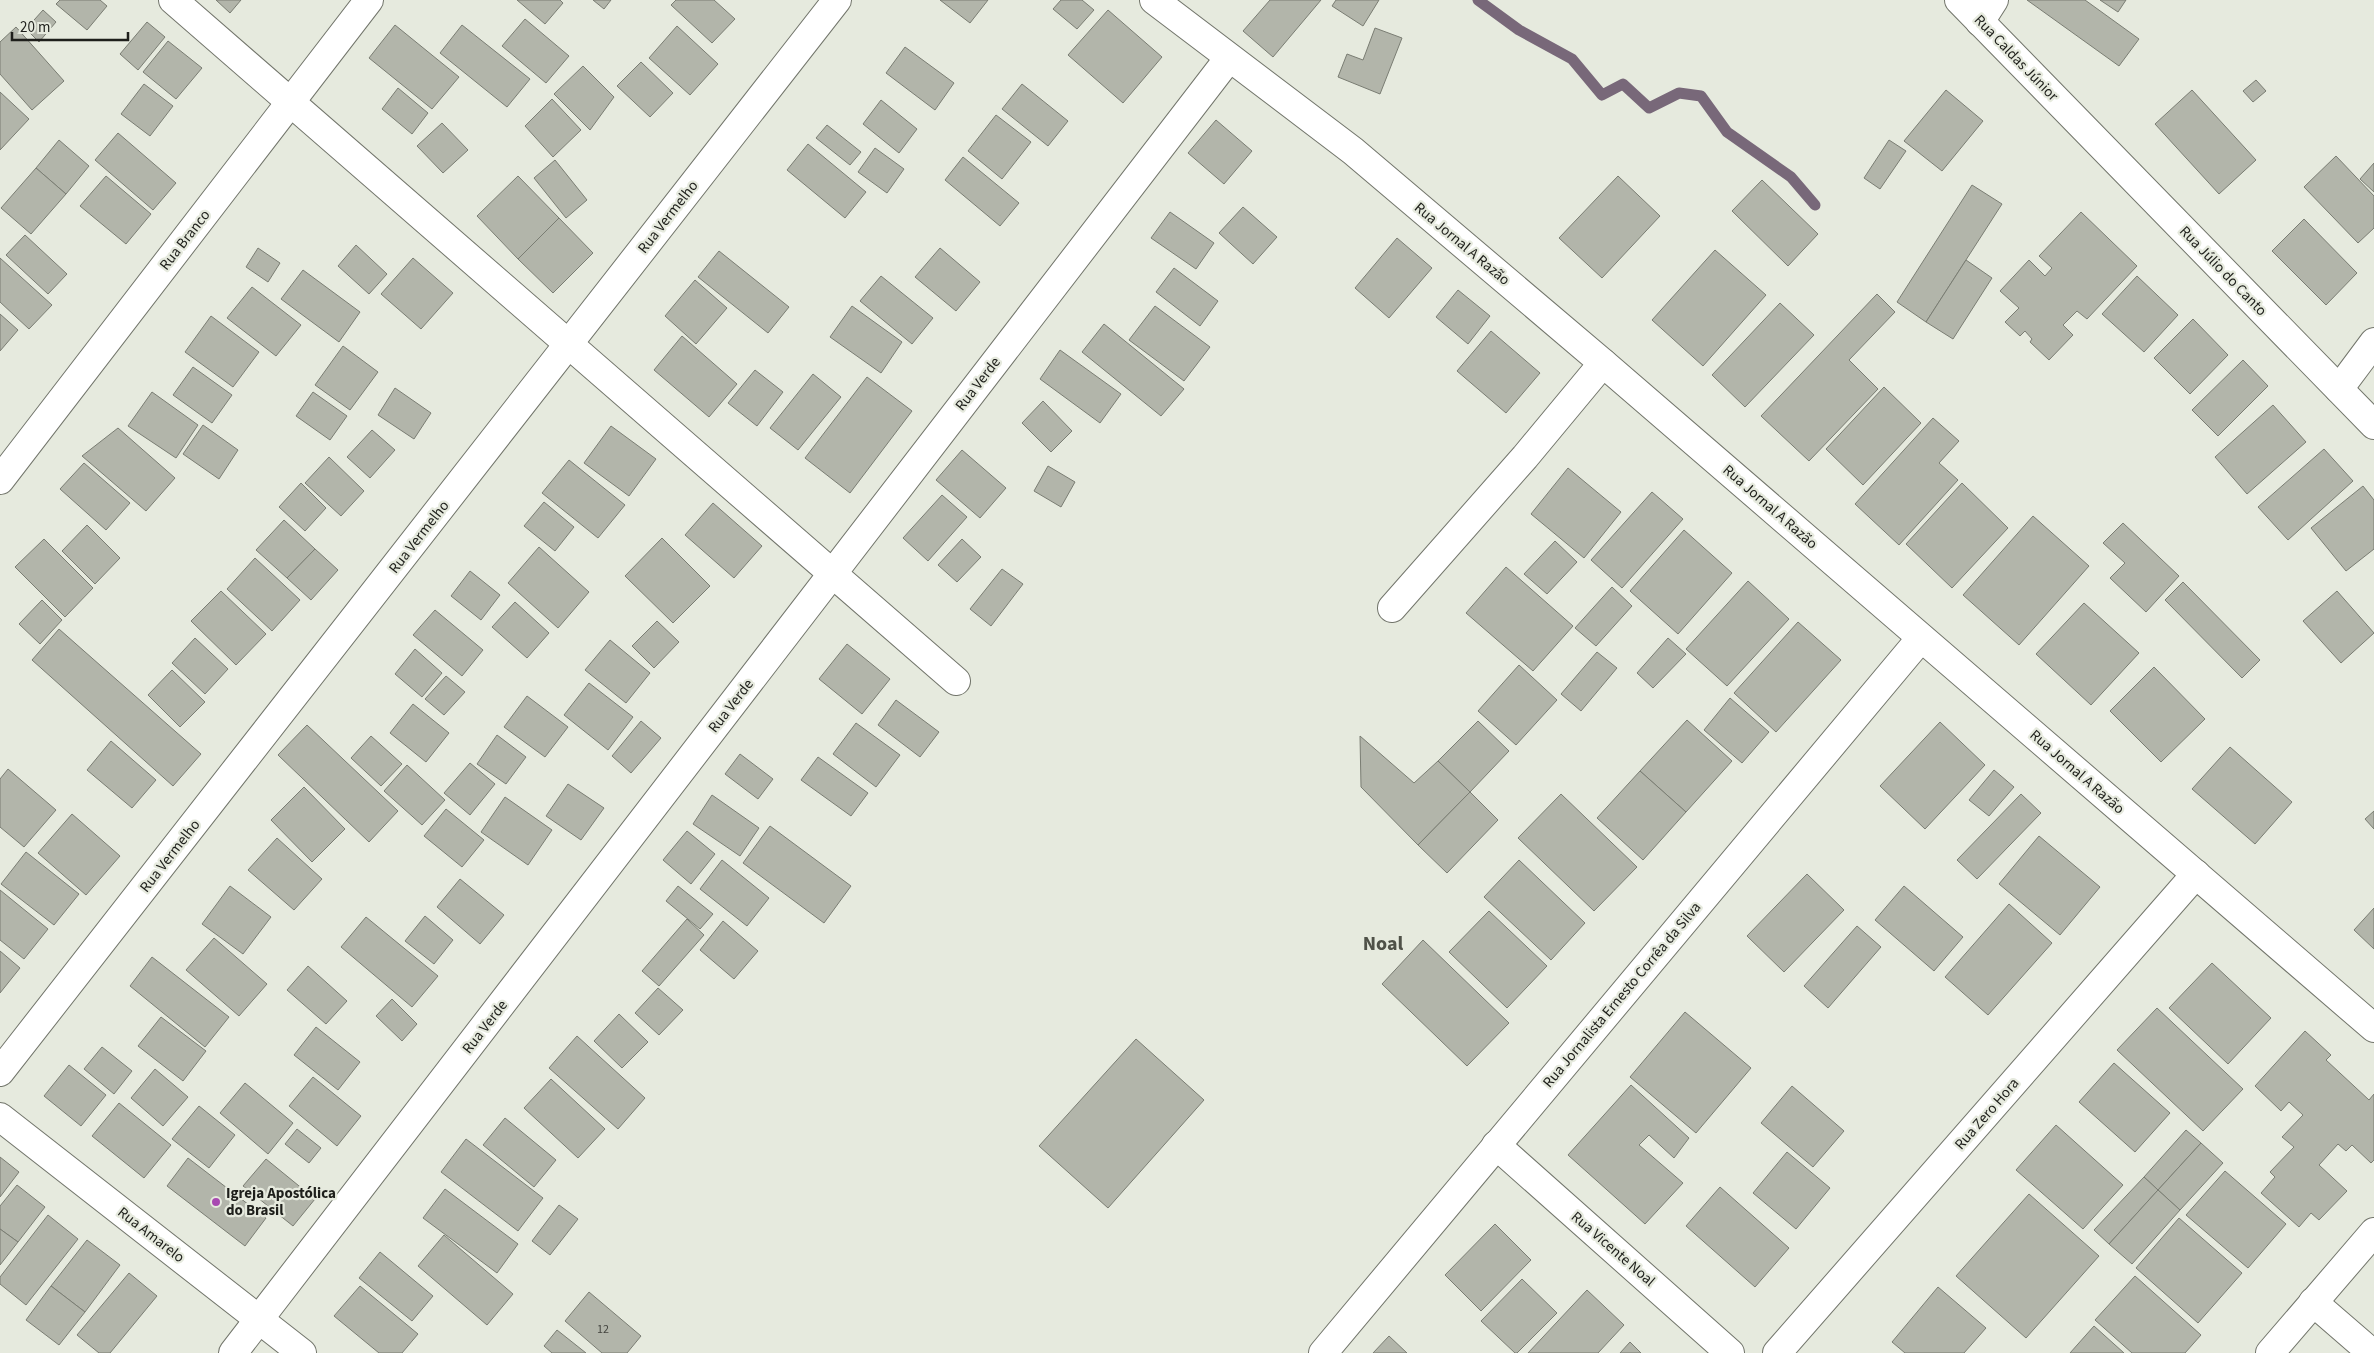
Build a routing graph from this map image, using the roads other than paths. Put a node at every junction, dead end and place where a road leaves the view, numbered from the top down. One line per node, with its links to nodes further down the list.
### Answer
1 (173, 0): 8 (street)
2 (369, 0): 8 (street, Rua Branco)
3 (837, 0): 11 (street, Rua Vermelho)
4 (1154, 0): 7 (street, Rua Jornal A Razão)
5 (1959, 0): 6 (street, Rua Caldas Júnior)
6 (1987, 11): 9 (street, Rua Caldas Júnior)
7 (1229, 58): 12 (street, Rua Jornal A Razão); 16 (street, Rua Verde)
8 (292, 101): 11 (street); 15 (street, Rua Branco)
9 (2073, 116): 13 (street, Rua Júlio do Canto)
10 (2374, 342): 13 (street)
11 (570, 344): 16 (street); 22 (street, Rua Vermelho)
12 (1603, 363): 17 (street); 18 (street, Rua Jornal A Razão)
13 (2339, 389): 14 (street, Rua Júlio do Canto)
14 (2374, 425)
15 (0, 480)
16 (833, 573): 19 (street); 27 (street, Rua Verde)
17 (1392, 608)
18 (1921, 638): 20 (street, Rua Jornal A Razão); 24 (street, Rua Jornalista Ernesto Corrêa da Silva)
19 (956, 681)
20 (2196, 874): 21 (street, Rua Jornal A Razão); 32 (street, Rua Zero Hora)
21 (2374, 1028)
22 (0, 1072)
23 (0, 1117): 27 (street, Rua Amarelo)
24 (1496, 1145): 30 (street, Rua Jornalista Ernesto Corrêa da Silva); 31 (street, Rua Vicente Noal)
25 (2374, 1232): 26 (street)
26 (2313, 1302): 33 (street); 34 (street)
27 (259, 1320): 28 (street, Rua Verde); 29 (street, Rua Amarelo)
28 (233, 1353)
29 (302, 1353)
30 (1323, 1353)
31 (1730, 1353)
32 (1777, 1353)
33 (2270, 1353)
34 (2372, 1353)

